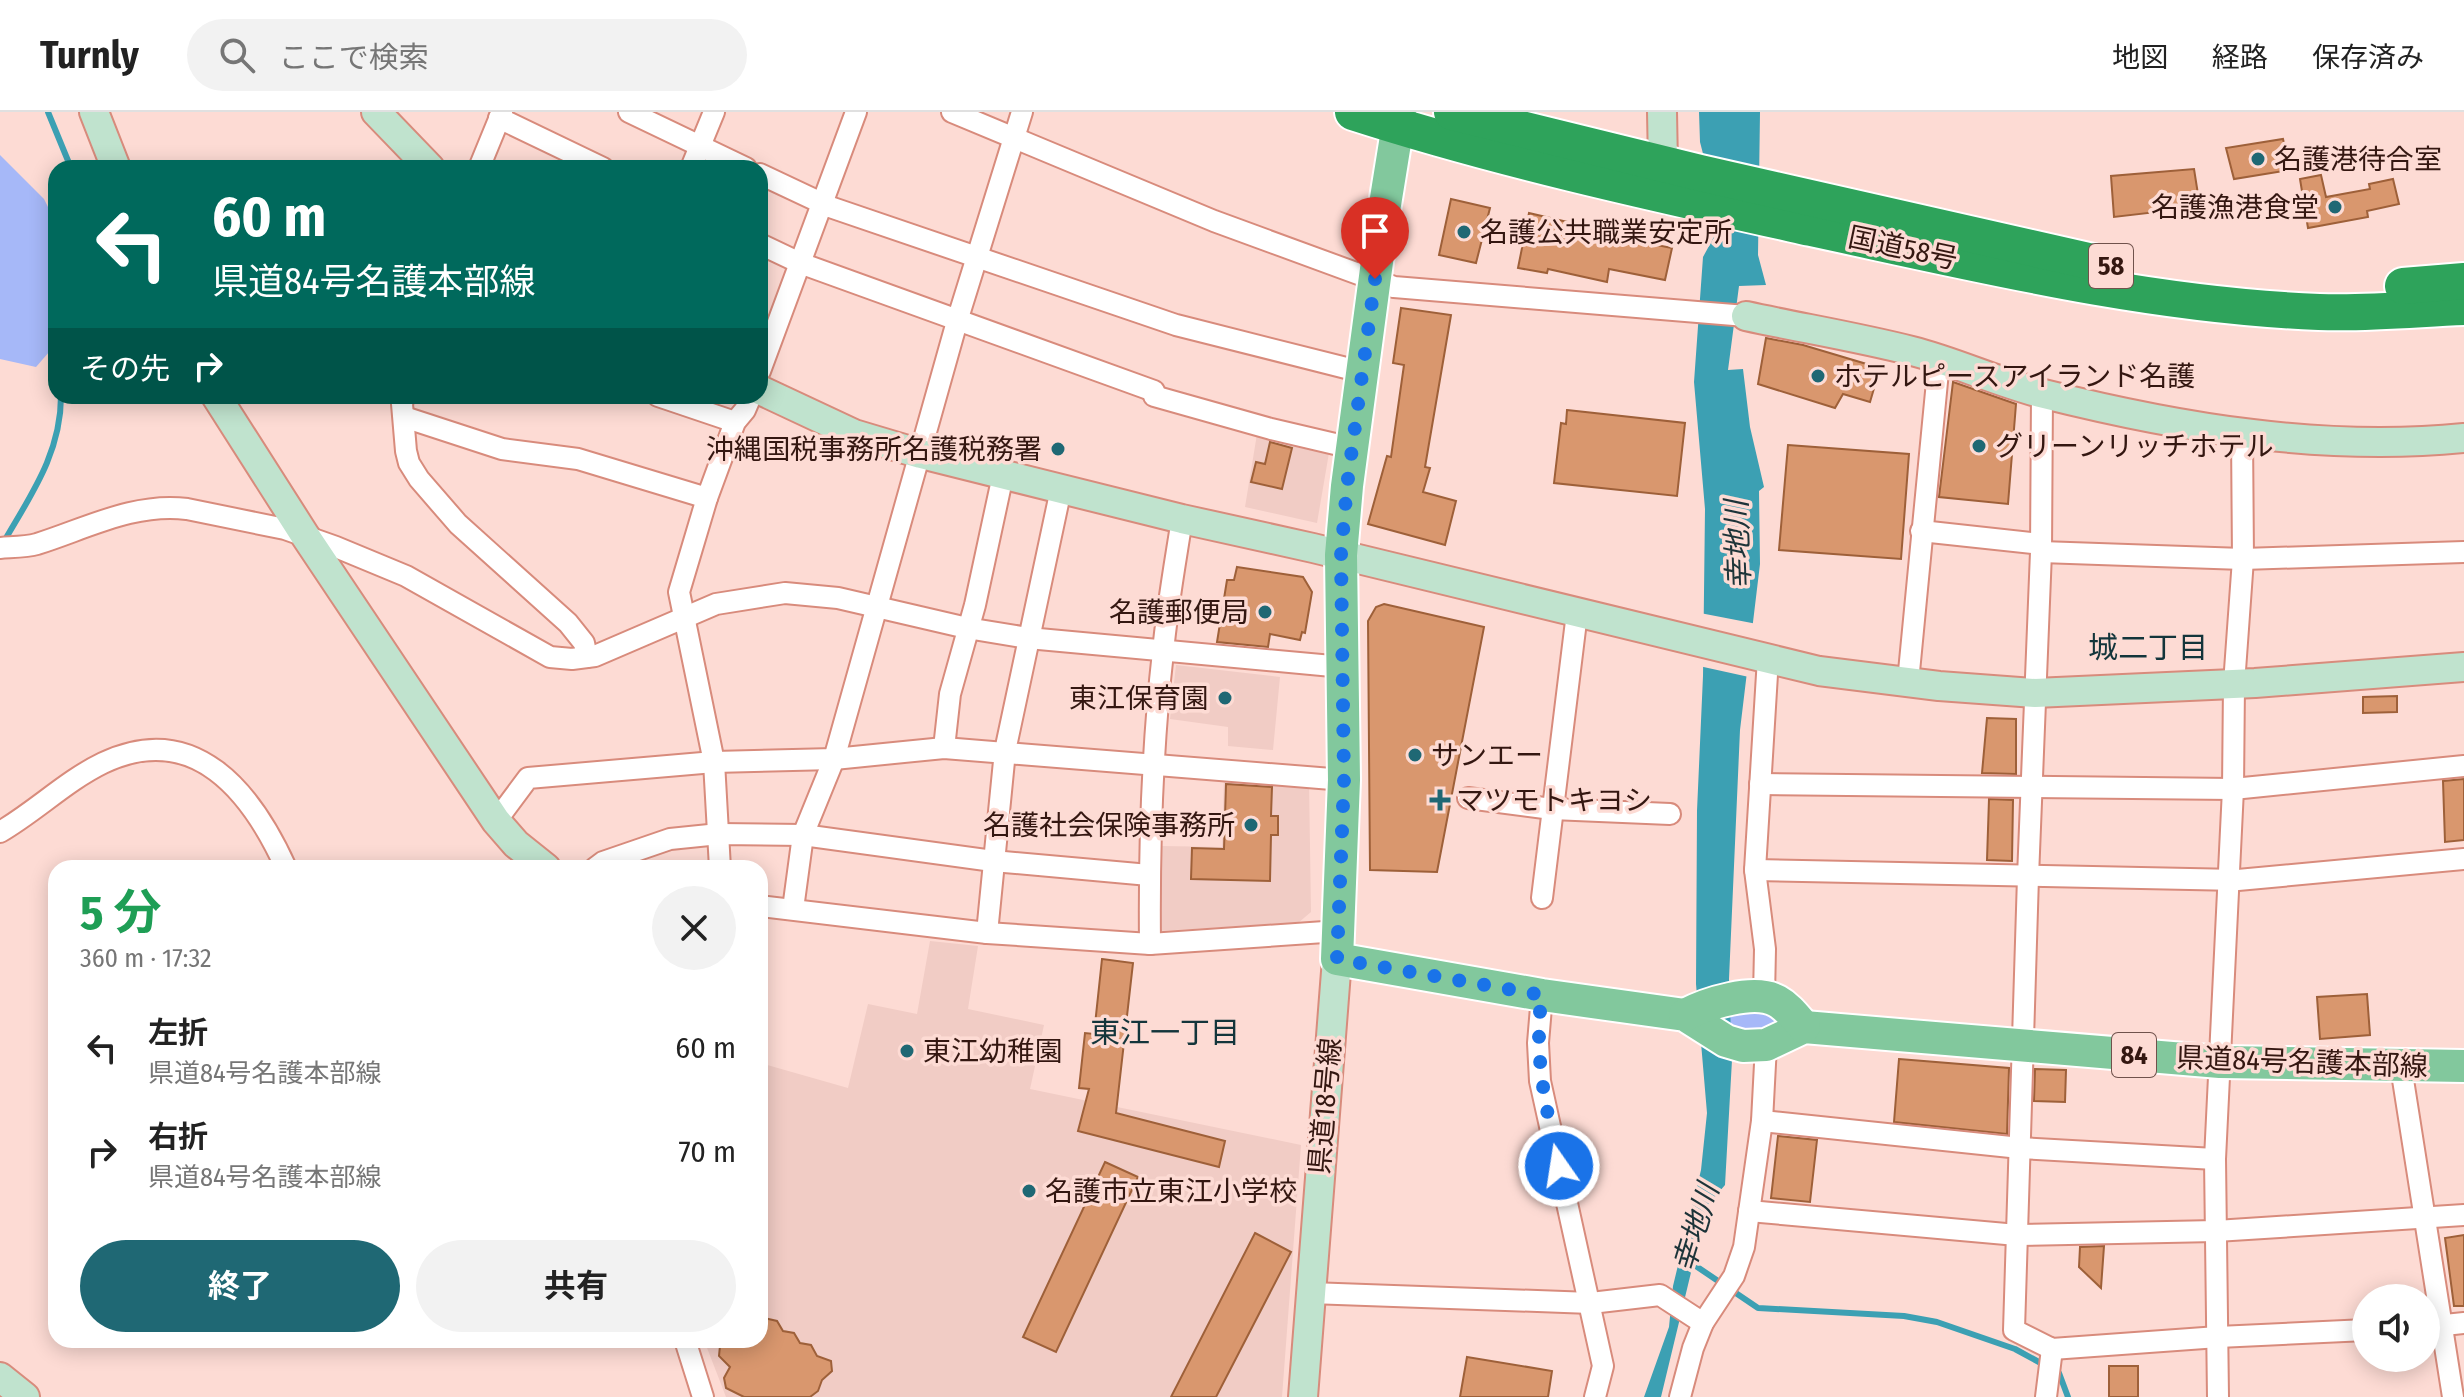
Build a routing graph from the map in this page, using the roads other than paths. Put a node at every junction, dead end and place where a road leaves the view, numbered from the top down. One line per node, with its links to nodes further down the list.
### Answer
1 (94, 112): 15 (street)
2 (376, 112): 16 (street)
3 (629, 112): 14 (street)
4 (714, 112): 14 (street)
5 (856, 112): 24 (street)
6 (952, 112): 13 (street)
7 (1022, 112): 13 (street)
8 (1353, 112): 12 (highway, 国道58号 / 58)
9 (1452, 112): 21 (highway, 国道58号 / 58)
10 (1662, 112): 21 (street)
11 (500, 115): 17 (street); 18 (street)
12 (1398, 119): 23 (highway, 国道58号 / 58); 29 (main road)
13 (1014, 137): 27 (street); 29 (street)
14 (700, 147): 19 (street); 20 (street)
15 (113, 160)
16 (422, 160)
17 (482, 160)
18 (587, 160)
19 (694, 160)
20 (728, 160)
21 (1663, 164): 23 (highway, 国道58号 / 58)
22 (768, 178): 24 (street)
23 (1699, 188): 25 (highway, 国道58号 / 58)
24 (823, 203): 27 (street); 28 (street)
25 (1767, 203): 30 (highway, 国道58号 / 58); 31 (highway, 国道58号 / 58)
26 (768, 248): 28 (street)
27 (977, 256): 33 (street); 36 (street)
28 (800, 263): 33 (street); 34 (street)
29 (1375, 279): 32 (street); 36 (main road)
30 (2464, 281)
31 (2464, 307)
32 (1746, 316): 35 (street)
33 (958, 318): 46 (street); 47 (street)
34 (768, 349)
35 (1939, 361): 38 (street); 52 (street)
36 (1362, 372): 46 (main road)
37 (768, 394): 47 (street)
38 (2042, 394): 44 (street); 55 (street)
39 (221, 404): 53 (street)
40 (682, 404): 43 (street)
41 (748, 404): 43 (street)
42 (404, 406): 50 (street); 66 (street)
43 (735, 422): 50 (street)
44 (2242, 434): 45 (street); 58 (street)
45 (2464, 438)
46 (1352, 448): 57 (main road)
47 (921, 454): 48 (street); 59 (street)
48 (1003, 475): 49 (street); 62 (street)
49 (1061, 489): 51 (street); 63 (street)
50 (707, 498): 61 (street)
51 (1182, 519): 57 (street); 64 (street)
52 (1921, 531): 55 (street); 69 (street)
53 (304, 534): 54 (street); 66 (street); 85 (street)
54 (0, 548)
55 (2041, 548): 58 (street); 71 (street)
56 (2464, 552): 58 (street)
57 (1341, 555): 60 (street); 67 (main road)
58 (2243, 559): 70 (street)
59 (877, 608): 61 (street); 62 (street); 74 (street)
60 (1577, 613): 65 (street); 83 (street)
61 (683, 619): 66 (street); 75 (street)
62 (967, 628): 63 (street); 72 (street)
63 (1028, 638): 64 (street); 73 (street)
64 (1163, 651): 67 (street); 76 (street)
65 (1763, 656): 69 (street); 79 (street)
66 (587, 657)
67 (1343, 667): 78 (main road)
68 (2464, 667): 70 (street)
69 (1908, 682): 71 (street)
70 (2234, 684): 71 (street); 81 (street)
71 (2035, 693): 80 (street)
72 (944, 748): 73 (street); 74 (street)
73 (1005, 751): 76 (street); 94 (street)
74 (834, 759): 75 (street); 88 (street)
75 (714, 762): 85 (street); 87 (street)
76 (1154, 764): 78 (street); 96 (street)
77 (2464, 766): 81 (street)
78 (1344, 780): 104 (main road)
79 (1760, 784): 80 (street); 95 (street)
80 (2032, 789): 81 (street); 97 (street)
81 (2233, 789): 98 (street)
82 (1468, 798): 83 (street)
83 (1552, 809): 84 (street); 99 (street)
84 (1670, 814)
85 (496, 821): 91 (street)
86 (0, 832): 90 (street)
87 (719, 834): 88 (street); 92 (street); 93 (street)
88 (803, 835): 94 (street); 101 (street)
89 (2464, 859): 98 (street)
90 (282, 860)
91 (536, 860)
92 (609, 860)
93 (720, 860)
94 (993, 861): 96 (street); 102 (street)
95 (1755, 870): 97 (street); 106 (street)
96 (1149, 875): 103 (street)
97 (2028, 877): 98 (street); 110 (street)
98 (2228, 880): 111 (street)
99 (1542, 898)
100 (768, 907): 101 (street)
101 (793, 909): 102 (street)
102 (987, 933): 103 (street)
103 (1150, 944): 104 (street)
104 (1338, 945): 105 (main road); 123 (street, 県道18号線)
105 (1542, 995): 107 (main road); 124 (street)
106 (1764, 996): 107 (main road); 108 (main road)
107 (1685, 1015): 109 (main road)
108 (1804, 1027): 109 (main road); 110 (main road, 県道84号名護本部線 / 84)
109 (1766, 1045): 114 (street)
110 (2023, 1046): 111 (main road, 県道84号名護本部線 / 84); 115 (street)
111 (2220, 1062): 113 (main road, 県道84号名護本部線 / 84); 116 (street)
112 (2464, 1066): 113 (main road, 県道84号名護本部線 / 84)
113 (2401, 1067): 119 (street)
114 (1762, 1121): 115 (street); 117 (street)
115 (2020, 1148): 116 (street); 121 (street)
116 (2215, 1159): 120 (street)
117 (1749, 1211): 121 (street); 125 (street)
118 (2464, 1215): 119 (street)
119 (2426, 1217): 120 (street); 122 (street)
120 (2216, 1231): 121 (street); 129 (street)
121 (2017, 1235): 132 (street)
122 (2431, 1284)
123 (1310, 1293): 124 (street); 136 (street, 県道18号線)
124 (1591, 1303): 125 (street); 137 (street)
125 (1698, 1319): 138 (street)
126 (2464, 1323): 127 (street)
127 (2440, 1325)
128 (2352, 1331): 129 (street)
129 (2218, 1337): 132 (street); 140 (street)
130 (688, 1348): 135 (street)
131 (2440, 1348): 141 (street)
132 (2052, 1349): 139 (street)
133 (0, 1377): 134 (street)
134 (25, 1397)
135 (703, 1397)
136 (1303, 1397)
137 (1595, 1397)
138 (1680, 1397)
139 (2046, 1397)
140 (2218, 1397)
141 (2453, 1397)

